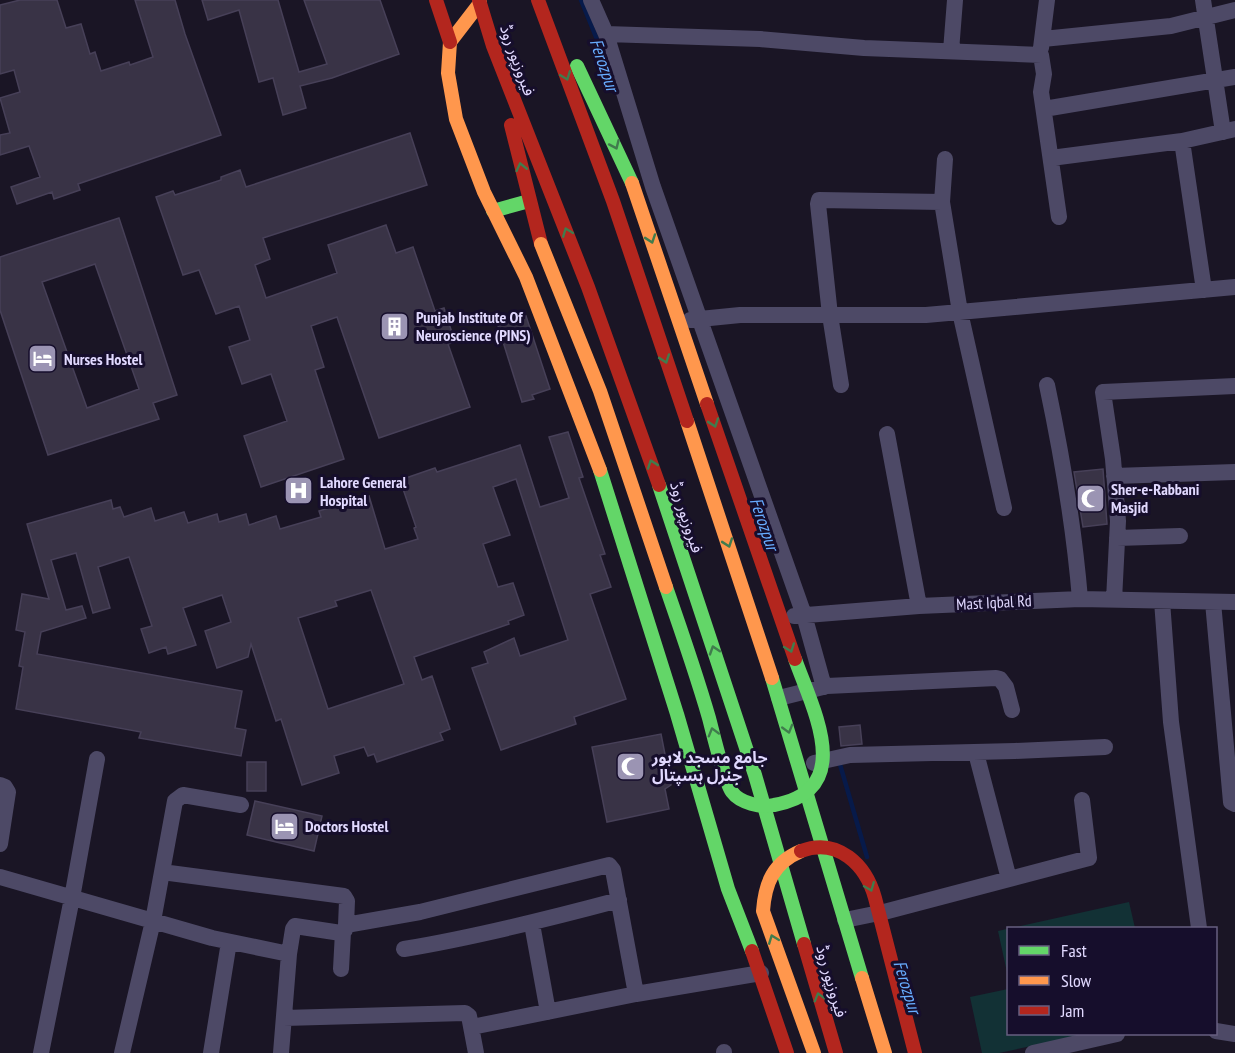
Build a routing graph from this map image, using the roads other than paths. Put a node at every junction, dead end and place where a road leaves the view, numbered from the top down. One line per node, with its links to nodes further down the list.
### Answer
1 (436, 0): 11 (main road)
2 (591, 0): 10 (street)
3 (955, 0): 14 (street)
4 (1047, 0): 13 (street)
5 (1203, 0): 9 (street)
6 (538, 1): 22 (main road, one-way to 22, bridge); 31 (main road, فیروزپور روڈ, one-way to 31)
7 (480, 2): 11 (main road); 12 (main road, فیروزپور روڈ)
8 (1235, 10): 9 (street)
9 (1206, 17): 13 (street); 16 (street)
10 (606, 34): 14 (street); 30 (street)
11 (450, 42): 24 (main road)
12 (493, 46): 22 (main road, one-way to 12); 90 (main road, فیروزپور روڈ, one-way to 12)
13 (1042, 47): 14 (street); 17 (street)
14 (951, 51)
15 (1235, 77): 16 (street)
16 (1214, 80): 17 (street); 18 (street)
17 (1044, 109): 20 (street)
18 (1229, 130): 19 (street)
19 (1182, 141): 20 (street); 27 (street)
20 (1051, 158): 25 (street)
21 (945, 159): 23 (street)
22 (529, 201): 24 (main road)
23 (942, 202): 28 (street); 29 (street)
24 (493, 211): 75 (main road)
25 (1059, 217)
26 (1235, 286): 27 (street)
27 (1204, 290): 28 (street)
28 (960, 312): 29 (street); 38 (street)
29 (830, 315): 30 (street); 32 (street)
30 (699, 318): 31 (street); 47 (street)
31 (655, 329): 48 (main road, فیروزپور روڈ, one-way to 48)
32 (841, 385)
33 (1047, 385): 41 (street)
34 (1235, 386): 37 (street)
35 (887, 434): 46 (street)
36 (1235, 472): 37 (street)
37 (1114, 476): 40 (street)
38 (1004, 508)
39 (1180, 536): 40 (street)
40 (1117, 538): 42 (street)
41 (1080, 599): 42 (street, Mast Iqbal Rd); 46 (street, Mast Iqbal Rd)
42 (1114, 600): 43 (street, Mast Iqbal Rd)
43 (1162, 601): 44 (street, Mast Iqbal Rd); 69 (street)
44 (1213, 602): 45 (street, Mast Iqbal Rd); 58 (street)
45 (1235, 602)
46 (919, 606): 47 (street, Mast Iqbal Rd)
47 (804, 615): 48 (street, Mast Iqbal Rd); 49 (street)
48 (754, 620): 50 (main road, فیروزپور روڈ)
49 (824, 687): 50 (street); 51 (street)
50 (779, 698): 55 (main road, فیروزپور روڈ, one-way to 55)
51 (1012, 710)
52 (1105, 747): 53 (street)
53 (976, 753): 55 (street); 63 (street)
54 (97, 759): 64 (street)
55 (799, 766): 66 (main road, فیروزپور روڈ)
56 (0, 785): 60 (street)
57 (1082, 800): 63 (street)
58 (1235, 804)
59 (241, 805): 61 (street)
60 (0, 844)
61 (162, 872): 67 (street); 70 (street)
62 (0, 877): 64 (street)
63 (1009, 879): 66 (street)
64 (72, 898): 67 (street); 83 (street)
65 (619, 900): 68 (street); 70 (street); 76 (street)
66 (845, 920): 91 (main road, فیروزپور روڈ)
67 (153, 921): 71 (street); 84 (street)
68 (531, 924): 72 (street); 77 (street)
69 (1199, 927)
70 (345, 929): 73 (street); 74 (street)
71 (229, 942): 73 (street); 85 (street)
72 (404, 949)
73 (289, 954): 78 (street)
74 (341, 969)
75 (761, 973): 76 (street); 88 (main road)
76 (636, 994): 77 (street)
77 (548, 1012): 79 (street)
78 (284, 1018): 79 (street); 86 (street)
79 (472, 1027): 87 (street)
80 (1217, 1031): 81 (street)
81 (1235, 1034)
82 (1113, 1035): 93 (street)
83 (40, 1053)
84 (122, 1053)
85 (212, 1053)
86 (281, 1053)
87 (476, 1053)
88 (788, 1053)
89 (814, 1053): 92 (main road, one-way to 92, bridge)
90 (836, 1053)
91 (885, 1053)
92 (915, 1053)
93 (1033, 1053)

